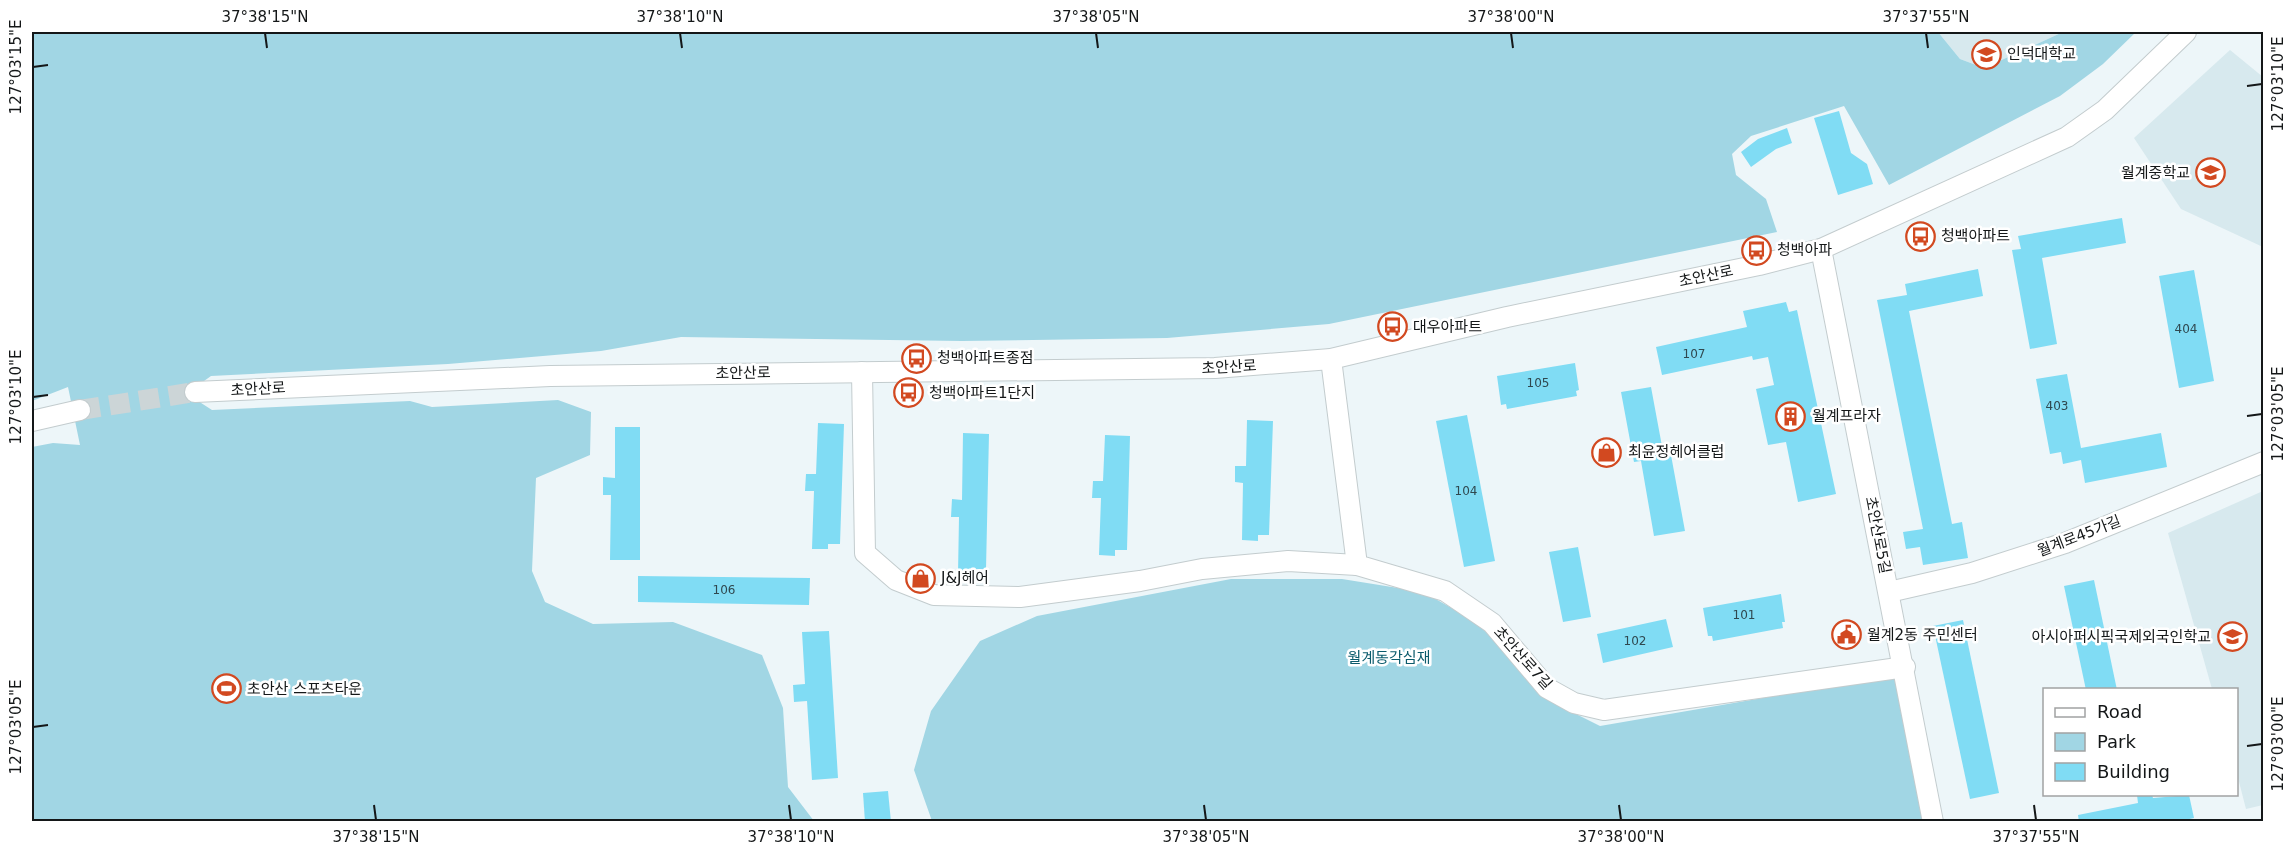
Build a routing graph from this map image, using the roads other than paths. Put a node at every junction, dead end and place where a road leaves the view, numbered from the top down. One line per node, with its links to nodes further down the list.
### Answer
1 (2186, 32): 2 (street, 초안산로)
2 (1821, 249): 3 (street, 초안산로); 10 (street, 초안산로5길)
3 (1331, 359): 4 (street, 초안산로); 9 (street)
4 (862, 372): 5 (street, 초안산로); 9 (street, 초안산로7길)
5 (195, 392)
6 (80, 410): 7 (street)
7 (32, 421)
8 (2264, 462): 10 (street, 월계로45가길)
9 (1357, 565): 11 (street, 초안산로7길)
10 (1889, 592): 11 (street, 초안산로5길)
11 (1905, 667): 12 (street, 초안산로5길)
12 (1933, 822)

